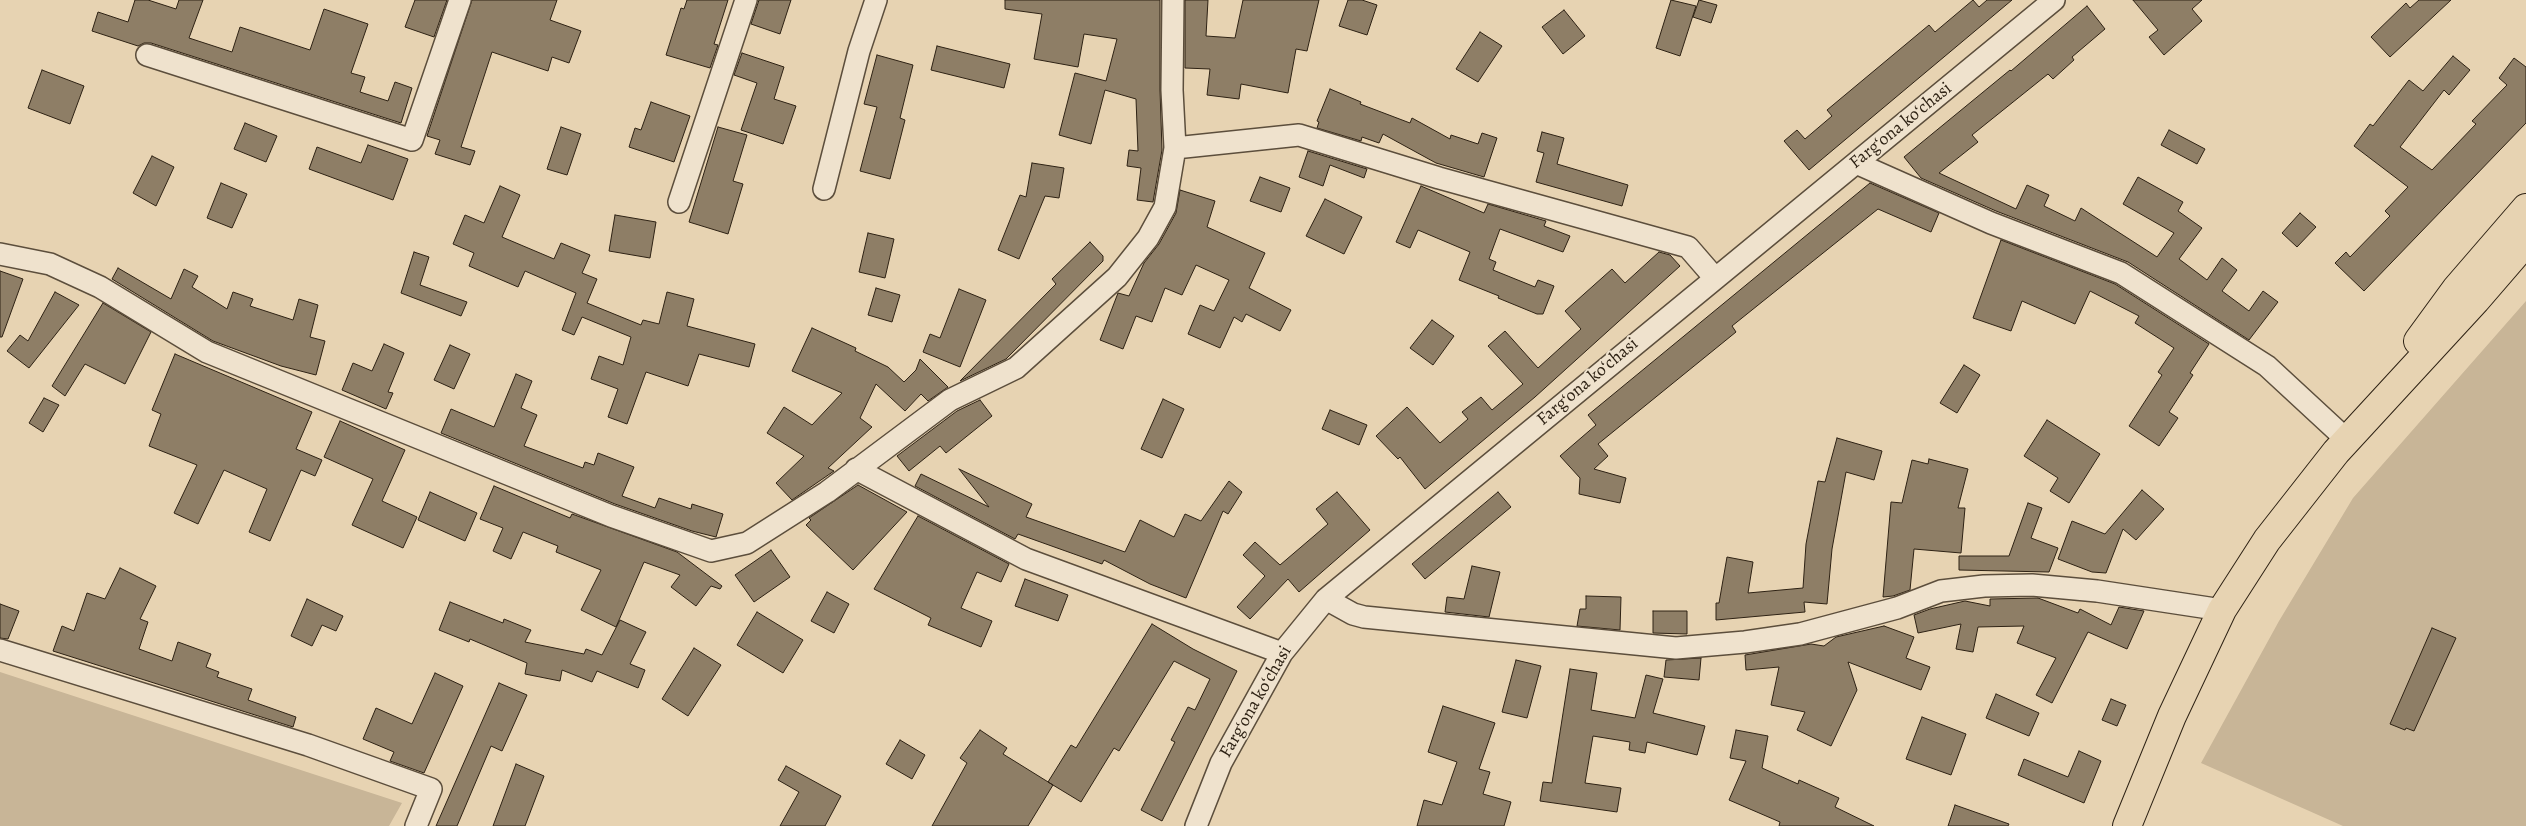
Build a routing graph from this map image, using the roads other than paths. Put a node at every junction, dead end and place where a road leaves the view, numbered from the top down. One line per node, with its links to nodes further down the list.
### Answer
1 (460, 0): 6 (street)
2 (746, 0): 10 (street)
3 (876, 0): 9 (street)
4 (1173, 0): 7 (street)
5 (2054, 0): 8 (street, Fargʻona koʻchasi)
6 (147, 56)
7 (1175, 148): 14 (street); 16 (street)
8 (1856, 163): 14 (street, Fargʻona koʻchasi); 15 (street)
9 (824, 189)
10 (679, 202)
11 (2526, 208): 15 (main road)
12 (2526, 242): 15 (main road)
13 (0, 254): 16 (street)
14 (1714, 277): 17 (street, Fargʻona koʻchasi)
15 (2348, 440): 18 (main road)
16 (856, 469): 20 (street)
17 (1326, 599): 18 (street); 20 (street, Fargʻona koʻchasi)
18 (2222, 610): 23 (main road)
19 (0, 650): 22 (street)
20 (1282, 653): 21 (street, Fargʻona koʻchasi)
21 (1202, 825)
22 (416, 826)
23 (2128, 826)

